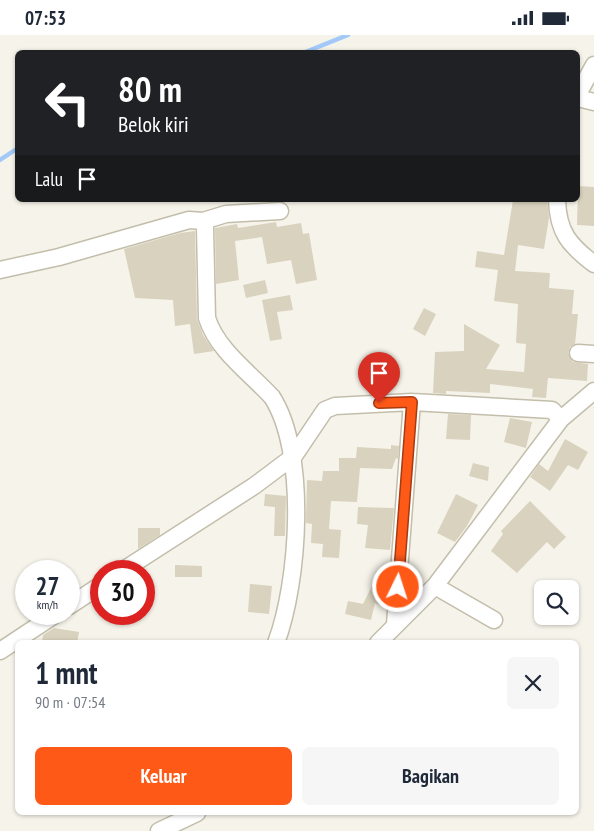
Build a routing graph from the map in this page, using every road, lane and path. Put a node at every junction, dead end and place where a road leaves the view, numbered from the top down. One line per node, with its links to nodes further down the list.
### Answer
1 (594, 65): 2 (street)
2 (580, 90)
3 (580, 98): 4 (street)
4 (594, 102)
5 (557, 202): 8 (street)
6 (280, 211): 7 (street)
7 (203, 221): 9 (street); 13 (street)
8 (594, 264)
9 (0, 270)
10 (594, 391): 12 (street)
11 (412, 402): 12 (street); 13 (street); 17 (street)
12 (561, 419): 15 (street)
13 (294, 456): 14 (street); 20 (street)
14 (139, 560)
15 (435, 585): 16 (street); 17 (street)
16 (494, 620)
17 (396, 624): 21 (street)
18 (39, 625): 19 (street)
19 (17, 640)
20 (277, 640)
21 (381, 640)
22 (15, 641): 23 (street)
23 (0, 651)
24 (193, 815): 25 (street)
25 (158, 831)

